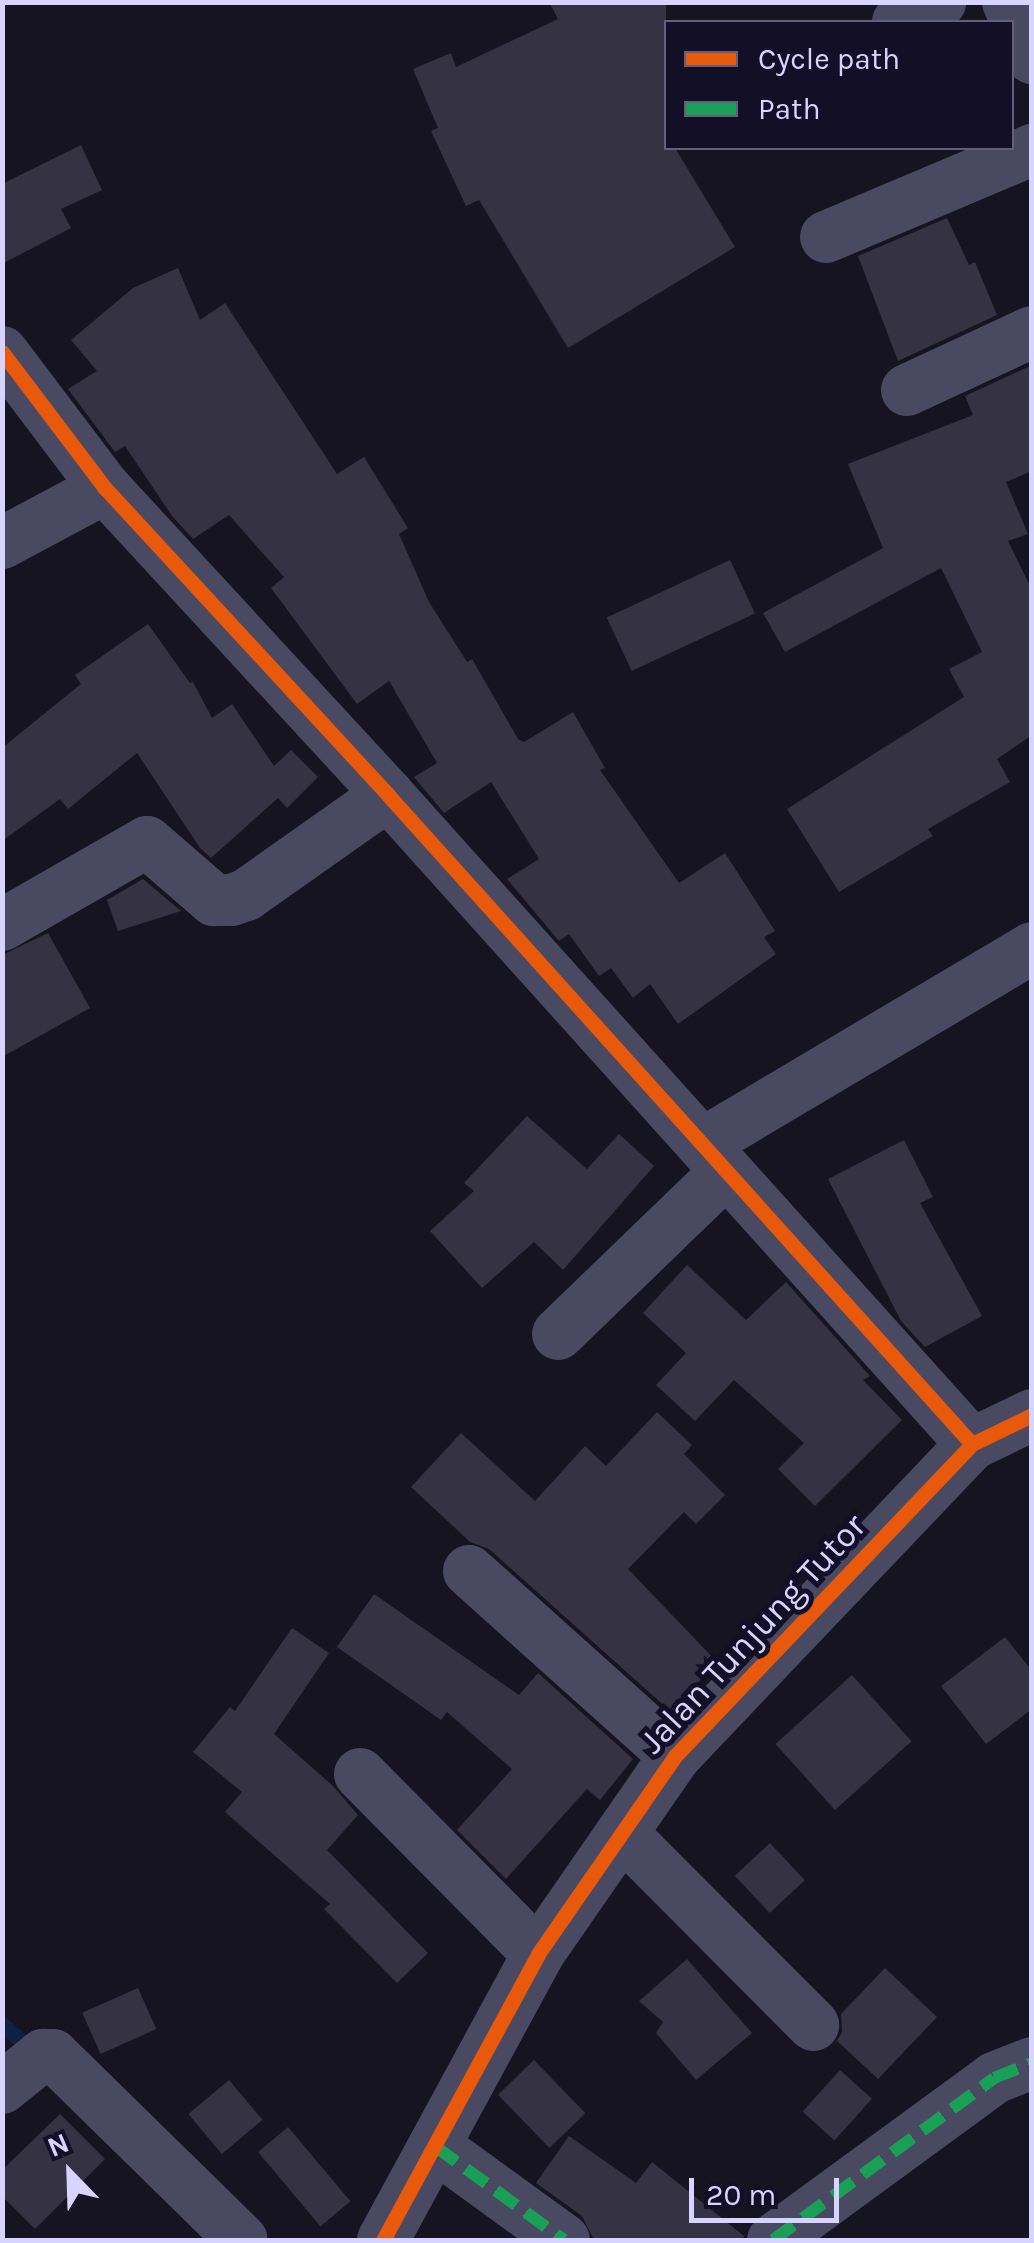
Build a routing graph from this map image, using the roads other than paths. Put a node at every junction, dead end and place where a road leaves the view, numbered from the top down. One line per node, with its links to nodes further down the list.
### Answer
1 (940, 2): 2 (street)
2 (902, 20)
3 (1032, 150): 4 (street)
4 (826, 237)
5 (1032, 332): 7 (street)
6 (2, 352): 8 (street)
7 (907, 390)
8 (105, 488): 9 (street); 10 (street)
9 (2, 544)
10 (388, 795): 11 (street); 13 (street)
11 (2, 925)
12 (1032, 948): 13 (street)
13 (714, 1158): 14 (street); 16 (street)
14 (558, 1334)
15 (1032, 1415): 16 (street)
16 (972, 1444): 18 (street, Jalan Tunjung Tutor)
17 (469, 1572): 18 (street)
18 (674, 1756): 20 (street, Jalan Tunjung Tutor)
19 (360, 1774): 21 (street)
20 (622, 1833): 21 (street, Jalan Tunjung Tutor); 22 (street)
21 (538, 1954): 25 (street, Jalan Tunjung Tutor)
22 (813, 2025)
23 (1032, 2063): 29 (street)
24 (2, 2088): 26 (street)
25 (436, 2147): 27 (street, Jalan Tunjung Tutor); 28 (street)
26 (242, 2240)
27 (383, 2240)
28 (564, 2240)
29 (773, 2240)

